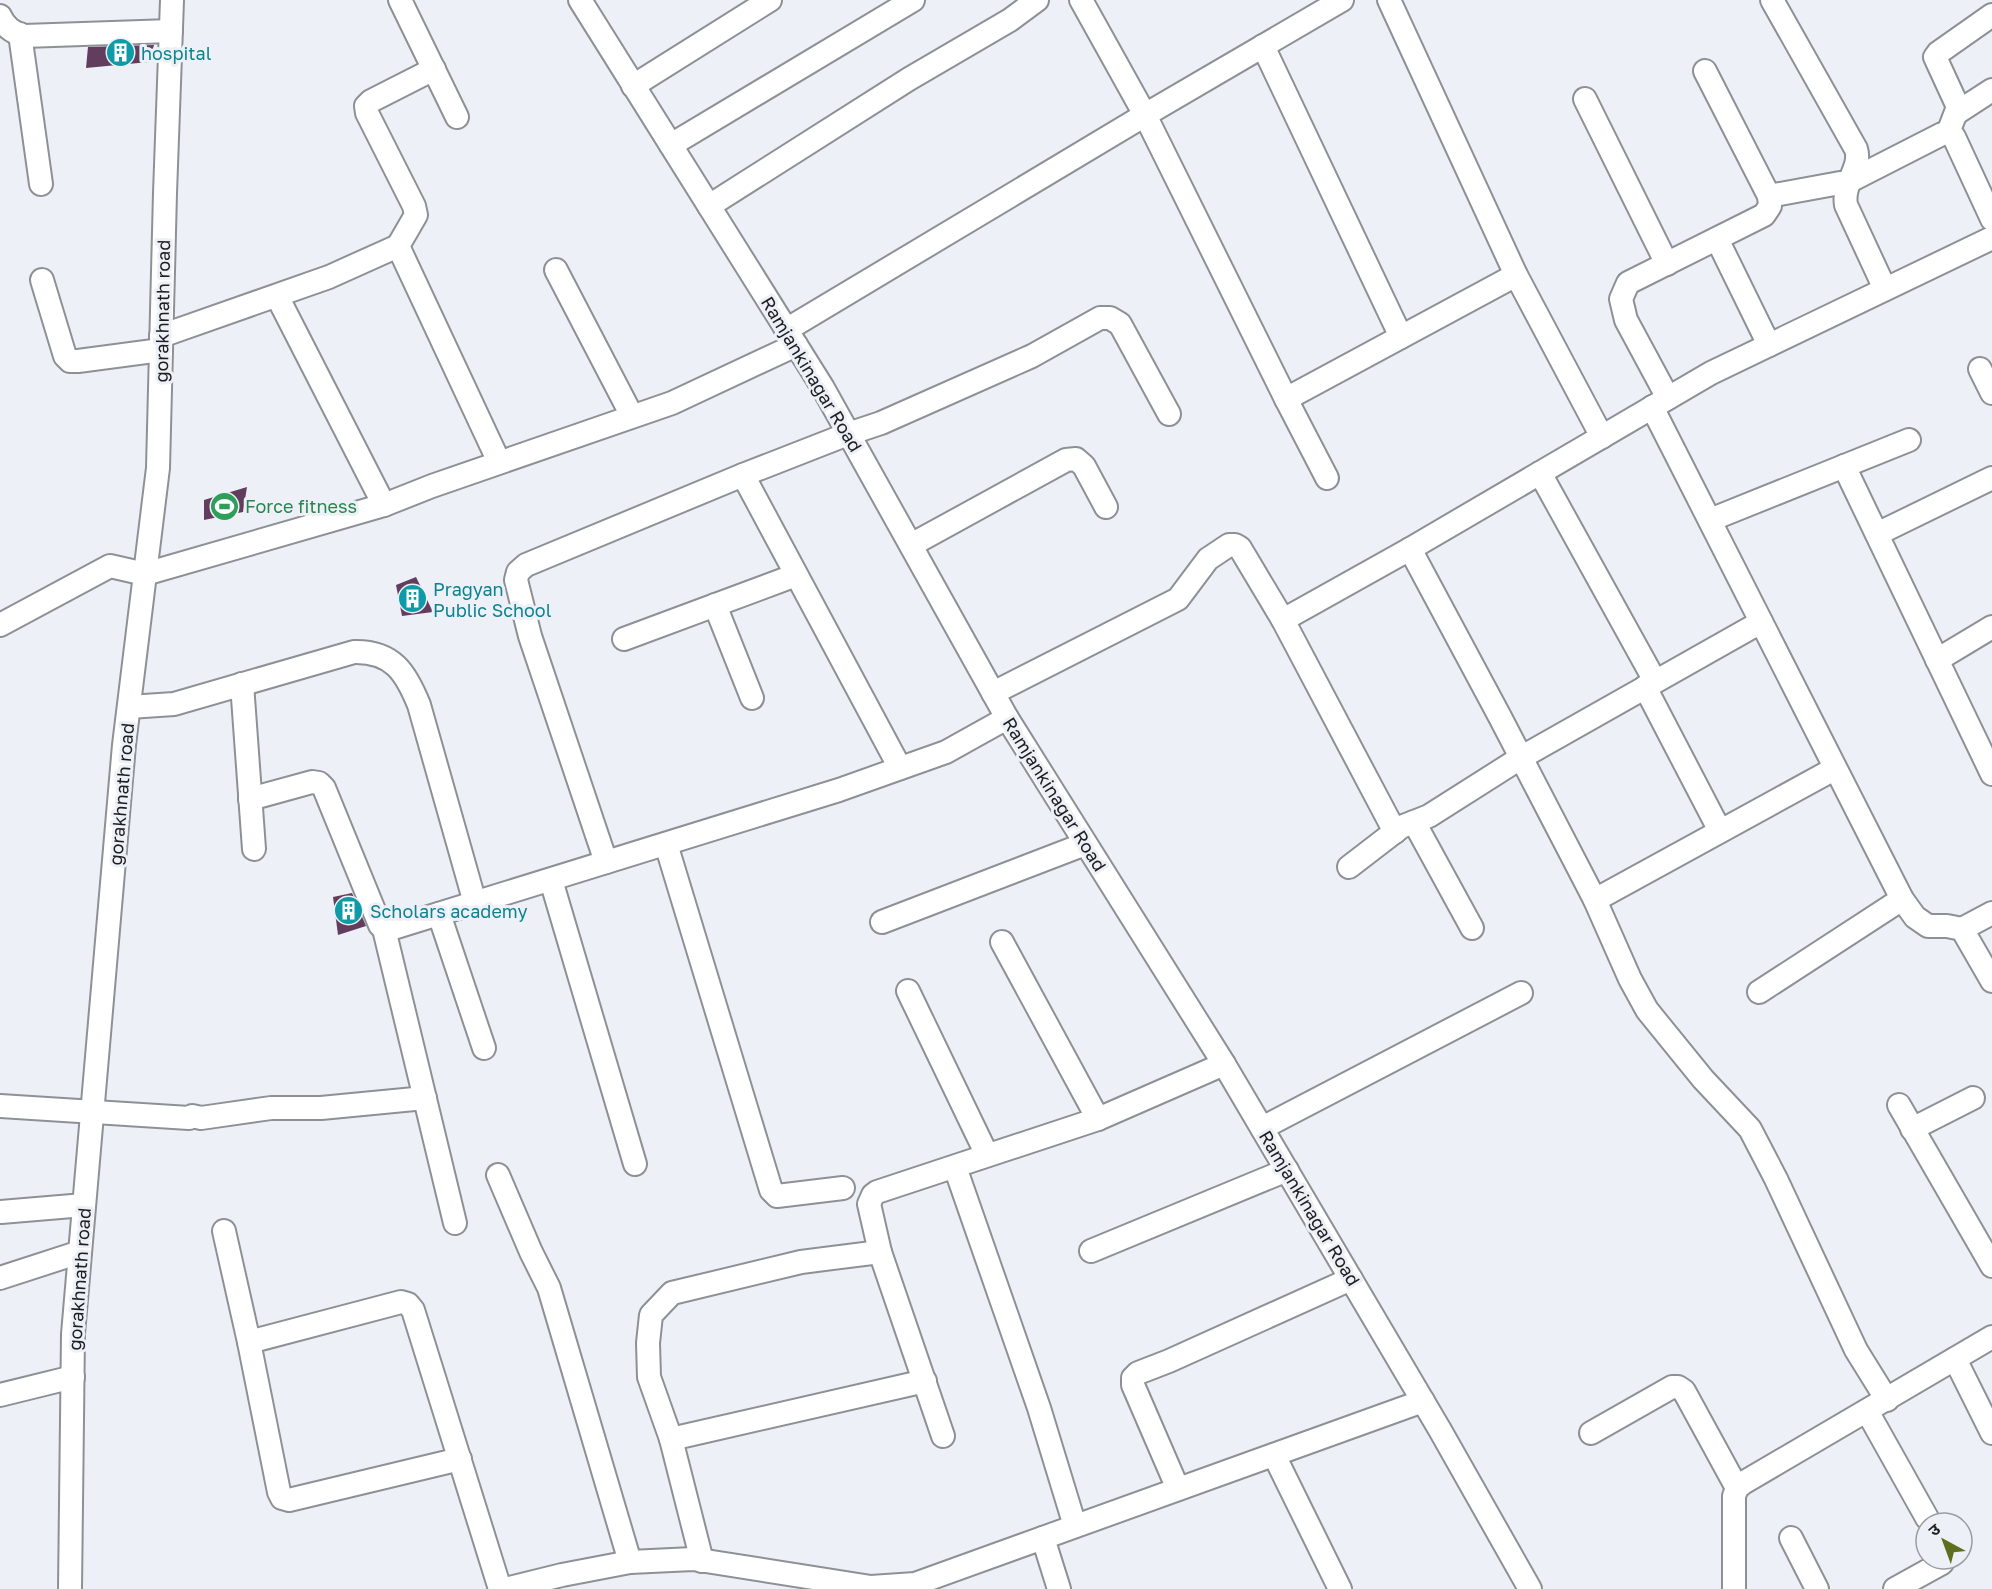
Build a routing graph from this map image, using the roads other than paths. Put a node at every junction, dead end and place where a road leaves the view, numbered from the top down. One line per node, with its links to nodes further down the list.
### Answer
1 (172, 0): 13 (street, gorakhnath road)
2 (400, 0): 16 (street)
3 (580, 0): 18 (street, Ramjankinagar Road)
4 (770, 0): 18 (street)
5 (913, 0): 25 (street)
6 (1037, 0): 29 (street)
7 (1081, 0): 22 (street)
8 (1342, 0): 15 (street)
9 (1389, 0): 36 (street)
10 (1772, 0): 26 (street)
11 (1992, 15): 21 (street)
12 (0, 16): 14 (street)
13 (171, 32): 14 (street); 42 (street, gorakhnath road)
14 (20, 34): 27 (street)
15 (1263, 46): 22 (street); 40 (street)
16 (434, 69): 23 (street); 33 (street)
17 (1705, 71): 28 (street)
18 (633, 86): 25 (street, Ramjankinagar Road)
19 (1992, 90): 21 (street)
20 (1585, 99): 34 (street)
21 (1958, 112): 24 (street)
22 (1145, 115): 41 (street); 46 (street)
23 (457, 117)
24 (1948, 133): 26 (street); 30 (street)
25 (671, 145): 29 (street, Ramjankinagar Road)
26 (1844, 183): 28 (street); 38 (street)
27 (41, 184)
28 (1769, 196): 31 (street)
29 (709, 206): 41 (street, Ramjankinagar Road)
30 (1992, 219)
31 (1717, 238): 34 (street); 43 (street)
32 (1992, 238): 38 (street)
33 (398, 246): 39 (street); 53 (street)
34 (1666, 264): 47 (street)
35 (556, 270): 49 (street)
36 (1516, 275): 40 (street); 51 (street)
37 (42, 280): 42 (street)
38 (1885, 289): 43 (street)
39 (277, 296): 42 (street); 59 (street)
40 (1401, 337): 46 (street)
41 (791, 338): 49 (street); 50 (street, Ramjankinagar Road)
42 (161, 343): 65 (street, gorakhnath road)
43 (1769, 345): 47 (street)
44 (1980, 369): 45 (street)
45 (1992, 393)
46 (1286, 399): 58 (street)
47 (1660, 402): 51 (street); 61 (street)
48 (1169, 414): 50 (street)
49 (632, 416): 53 (street)
50 (848, 434): 56 (street); 63 (street, Ramjankinagar Road)
51 (1602, 437): 55 (street)
52 (1909, 440): 54 (street)
53 (499, 462): 59 (street)
54 (1844, 466): 61 (street); 62 (street)
55 (1540, 473): 64 (street); 75 (street)
56 (743, 475): 66 (street); 90 (street)
57 (1992, 477): 62 (street)
58 (1327, 478)
59 (384, 505): 65 (street)
60 (1106, 507): 63 (street)
61 (1710, 520): 69 (street)
62 (1876, 534): 73 (street)
63 (911, 545): 76 (street, Ramjankinagar Road)
64 (1410, 549): 68 (street); 80 (street)
65 (145, 574): 70 (street); 78 (street, gorakhnath road)
66 (796, 575): 67 (street); 81 (street)
67 (715, 605): 72 (street); 77 (street)
68 (1282, 620): 76 (street); 85 (street)
69 (1761, 622): 75 (street); 82 (street)
70 (0, 626)
71 (1992, 627): 73 (street)
72 (624, 639)
73 (1937, 660): 83 (street)
74 (242, 684): 78 (street); 84 (street); 95 (street)
75 (1650, 684): 80 (street); 86 (street)
76 (993, 693): 79 (street, Ramjankinagar Road)
77 (752, 699)
78 (129, 707): 113 (street, gorakhnath road)
79 (1007, 718): 81 (street); 88 (street, Ramjankinagar Road)
80 (1522, 758): 85 (street); 94 (street)
81 (900, 768): 87 (street)
82 (1834, 769): 86 (street); 93 (street)
83 (1992, 774)
84 (250, 799): 89 (street); 100 (street)
85 (1404, 827): 91 (street); 99 (street)
86 (1720, 831): 94 (street)
87 (666, 844): 90 (street); 122 (street)
88 (1085, 844): 98 (street); 108 (street, Ramjankinagar Road)
89 (254, 849)
90 (606, 862): 92 (street)
91 (1349, 867)
92 (551, 880): 95 (street); 118 (street)
93 (1902, 899): 101 (street); 105 (street)
94 (1595, 900): 139 (street)
95 (475, 903): 97 (street)
96 (1992, 913): 101 (street)
97 (439, 914): 100 (street); 107 (street)
98 (882, 922)
99 (1472, 928)
100 (384, 929): 109 (street)
101 (1962, 929): 103 (street)
102 (1002, 942): 114 (street)
103 (1992, 981)
104 (908, 991): 117 (street)
105 (1759, 992)
106 (1521, 993): 115 (street)
107 (484, 1048)
108 (1224, 1064): 114 (street); 115 (street, Ramjankinagar Road)
109 (425, 1098): 113 (street); 125 (street)
110 (1973, 1098): 116 (street)
111 (1899, 1105): 116 (street)
112 (0, 1106): 113 (street)
113 (92, 1112): 123 (street, gorakhnath road)
114 (1098, 1119): 117 (street)
115 (1262, 1128): 120 (street, Ramjankinagar Road)
116 (1912, 1129): 130 (street)
117 (987, 1155): 119 (street)
118 (635, 1164)
119 (955, 1167): 129 (street); 151 (street)
120 (1287, 1170): 127 (street); 132 (street, Ramjankinagar Road)
121 (498, 1175): 155 (street)
122 (843, 1188)
123 (84, 1205): 124 (street); 128 (street, gorakhnath road)
124 (1, 1212)
125 (454, 1223)
126 (224, 1231): 134 (street)
127 (1091, 1251)
128 (80, 1252): 131 (street); 136 (street, gorakhnath road)
129 (880, 1252): 137 (street); 145 (street)
130 (1992, 1266)
131 (0, 1278)
132 (1351, 1279): 140 (street, Ramjankinagar Road); 149 (street)
133 (1992, 1337): 135 (street)
134 (249, 1342): 147 (street); 147 (street)
135 (1955, 1359): 139 (street); 142 (street)
136 (73, 1377): 138 (street); 159 (street, gorakhnath road)
137 (925, 1381): 144 (street); 145 (street)
138 (0, 1395)
139 (1887, 1400): 141 (street)
140 (1423, 1401): 146 (street); 164 (street, Ramjankinagar Road)
141 (1867, 1412): 148 (street); 150 (street)
142 (1992, 1432)
143 (1591, 1433): 148 (street)
144 (943, 1437)
145 (670, 1439): 154 (street)
146 (1274, 1455): 149 (street); 163 (street)
147 (460, 1459): 160 (street)
148 (1737, 1488): 158 (street)
149 (1178, 1489): 151 (street)
150 (1923, 1511)
151 (1075, 1526): 152 (street)
152 (1043, 1538): 157 (street); 162 (street)
153 (1791, 1538): 165 (street)
154 (702, 1561): 155 (street); 157 (street)
155 (630, 1562): 161 (street)
156 (1928, 1571): 166 (street)
157 (916, 1586)
158 (1734, 1588)
159 (70, 1589)
160 (500, 1589)
161 (506, 1589)
162 (1059, 1589)
163 (1340, 1589)
164 (1530, 1589)
165 (1817, 1589)
166 (1895, 1589)

